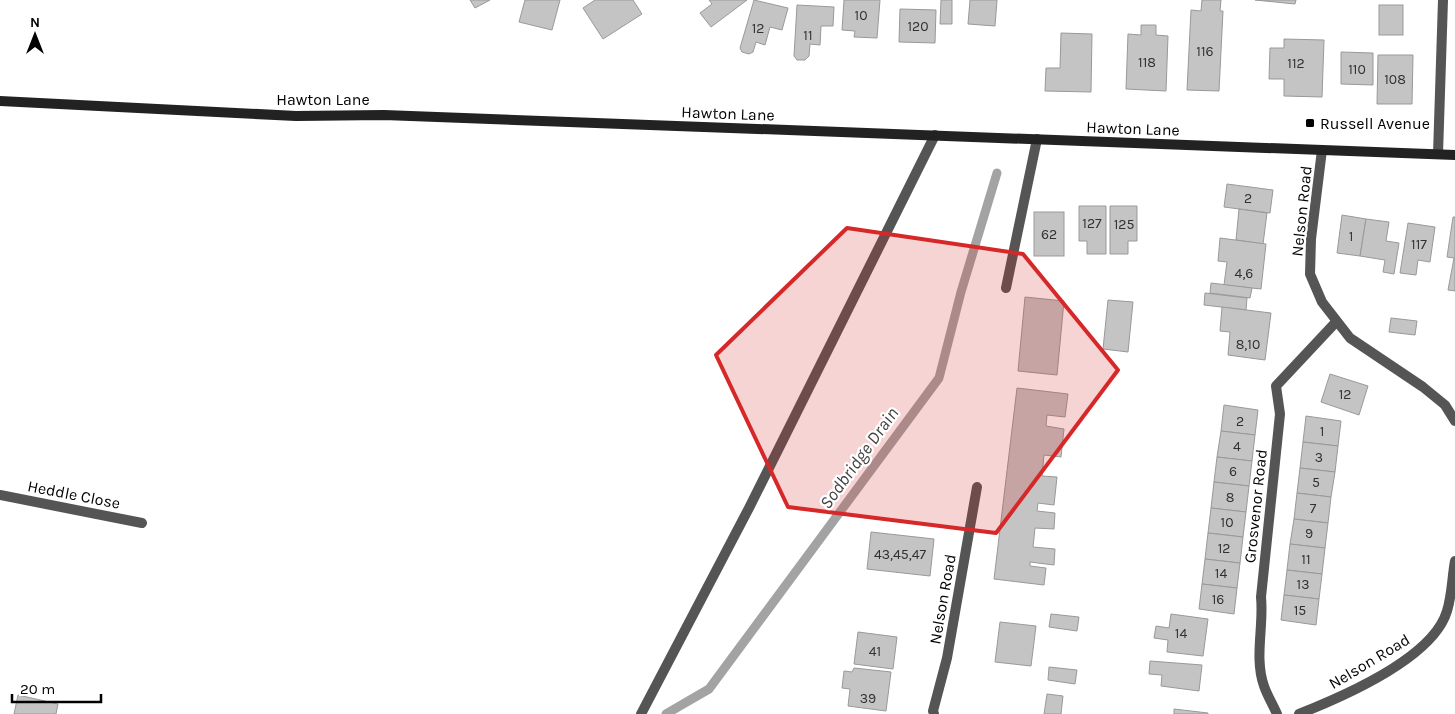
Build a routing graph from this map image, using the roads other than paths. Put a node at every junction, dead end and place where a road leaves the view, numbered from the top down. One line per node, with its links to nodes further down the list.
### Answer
1 (1443, 0): 6 (street)
2 (0, 101): 3 (street, Hawton Lane)
3 (935, 135): 4 (street, Hawton Lane); 15 (street)
4 (1037, 139): 5 (street, Hawton Lane); 8 (street)
5 (1322, 150): 6 (street, Hawton Lane); 9 (street, Nelson Road)
6 (1438, 154): 7 (street, Hawton Lane)
7 (1455, 155)
8 (1006, 288)
9 (1336, 322): 10 (street, Nelson Road); 17 (street, Grosvenor Road)
10 (1455, 421)
11 (977, 487): 16 (street, Nelson Road)
12 (0, 495): 13 (street, Heddle Close)
13 (142, 523)
14 (1455, 561): 18 (street, Nelson Road)
15 (641, 714)
16 (934, 714)
17 (1277, 714)
18 (1299, 714)

